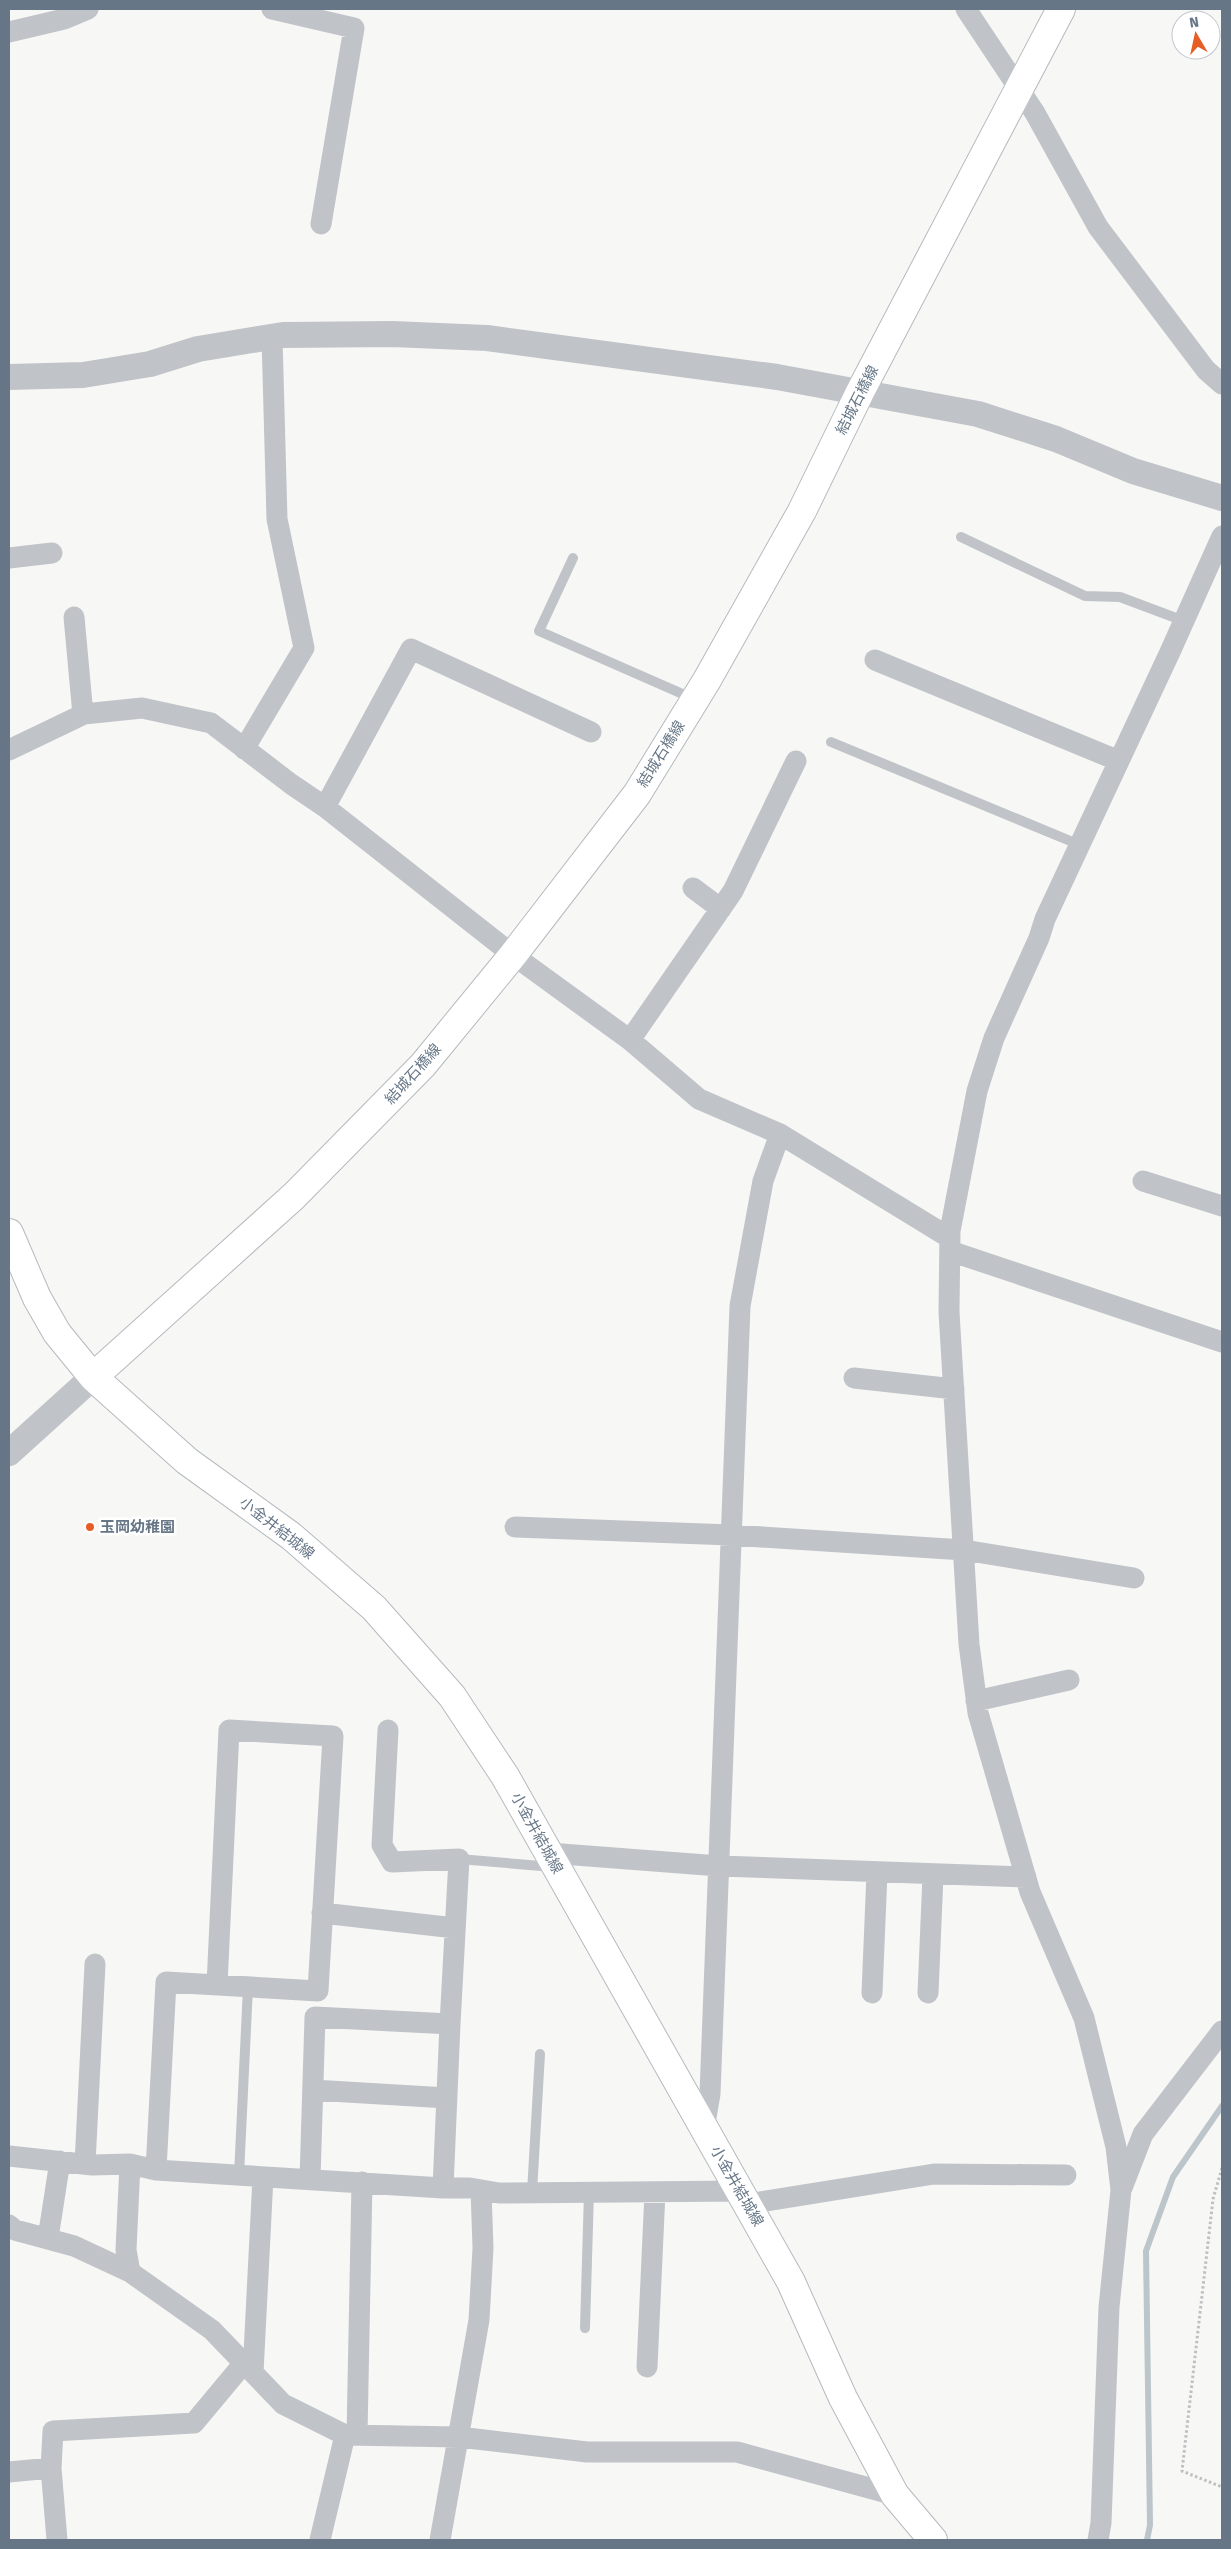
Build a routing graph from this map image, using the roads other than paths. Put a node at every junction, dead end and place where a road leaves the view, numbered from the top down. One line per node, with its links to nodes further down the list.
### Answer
1 (88, 9): 5 (street)
2 (272, 9): 7 (street)
3 (966, 9): 6 (street)
4 (1061, 9): 6 (main road, 結城石橋線)
5 (9, 32)
6 (1019, 90): 10 (street); 11 (main road, 結城石橋線)
7 (321, 224)
8 (272, 337): 9 (street); 11 (street); 25 (street)
9 (9, 377)
10 (1222, 384)
11 (860, 392): 12 (street); 21 (main road, 結城石橋線)
12 (1222, 498)
13 (1222, 536): 19 (street)
14 (961, 538): 19 (lane)
15 (52, 553): 16 (street)
16 (9, 558)
17 (573, 558): 21 (lane)
18 (74, 616): 22 (street)
19 (1184, 621): 28 (street)
20 (875, 660): 28 (street)
21 (695, 700): 33 (main road, 結城石橋線)
22 (83, 715): 25 (street); 26 (street)
23 (591, 732): 29 (street)
24 (831, 742): 30 (lane)
25 (244, 749): 29 (street)
26 (9, 750)
27 (796, 761): 32 (street)
28 (1119, 761): 30 (street)
29 (325, 807): 33 (street)
30 (1080, 845): 39 (street)
31 (693, 888): 32 (street)
32 (721, 908): 34 (street)
33 (513, 956): 34 (street); 41 (main road, 結城石橋線)
34 (630, 1040): 35 (street)
35 (780, 1134): 39 (street); 46 (street)
36 (1143, 1181): 37 (street)
37 (1222, 1206)
38 (9, 1234): 41 (main road, 小金井結城線)
39 (950, 1244): 40 (street); 43 (street)
40 (1222, 1342)
41 (93, 1377): 44 (street); 53 (main road, 小金井結城線)
42 (854, 1378): 43 (street)
43 (954, 1389): 47 (street)
44 (9, 1452)
45 (515, 1527): 46 (street)
46 (731, 1535): 47 (street); 54 (street)
47 (964, 1550): 48 (street); 50 (street)
48 (1134, 1578)
49 (1069, 1680): 50 (street)
50 (976, 1701): 57 (street)
51 (388, 1730): 52 (street)
52 (459, 1859): 53 (lane); 59 (street)
53 (553, 1860): 54 (street); 70 (main road, 小金井結城線)
54 (719, 1866): 55 (street); 70 (street)
55 (877, 1873): 56 (street); 63 (street)
56 (933, 1875): 57 (street); 64 (street)
57 (1026, 1878): 83 (street)
58 (322, 1913): 59 (street); 61 (street); 62 (street)
59 (455, 1928): 65 (street)
60 (95, 1964): 73 (street)
61 (217, 1985): 62 (street); 75 (street)
62 (248, 1987): 76 (lane)
63 (872, 1993)
64 (928, 1993)
65 (450, 2024): 68 (street); 69 (street)
66 (1222, 2031): 83 (street)
67 (540, 2054): 84 (lane)
68 (313, 2090): 69 (street); 79 (street)
69 (447, 2098): 81 (street)
70 (704, 2129): 87 (main road, 小金井結城線)
71 (9, 2156): 72 (street)
72 (60, 2161): 73 (street); 89 (street)
73 (85, 2164): 74 (street)
74 (130, 2164): 75 (street); 90 (street)
75 (156, 2170): 76 (street)
76 (239, 2175): 78 (street)
77 (1066, 2175): 87 (street)
78 (263, 2177): 79 (street); 93 (street)
79 (310, 2179): 80 (street)
80 (362, 2182): 81 (street); 94 (street)
81 (443, 2188): 82 (street)
82 (481, 2190): 84 (street); 95 (street)
83 (1121, 2190): 103 (street)
84 (532, 2192): 85 (street)
85 (589, 2192): 86 (street); 91 (lane)
86 (655, 2192): 87 (street); 92 (street)
87 (744, 2198): 98 (main road, 小金井結城線)
88 (9, 2225): 89 (street)
89 (48, 2238): 90 (street)
90 (130, 2272): 93 (street)
91 (585, 2328)
92 (647, 2366)
93 (249, 2368): 94 (street); 96 (street)
94 (351, 2435): 95 (street); 100 (street)
95 (459, 2437): 98 (street); 101 (street)
96 (51, 2468): 97 (street); 99 (street)
97 (9, 2472)
98 (894, 2495): 102 (main road, 小金井結城線)
99 (57, 2540)
100 (320, 2540)
101 (440, 2540)
102 (933, 2540)
103 (1098, 2540)

